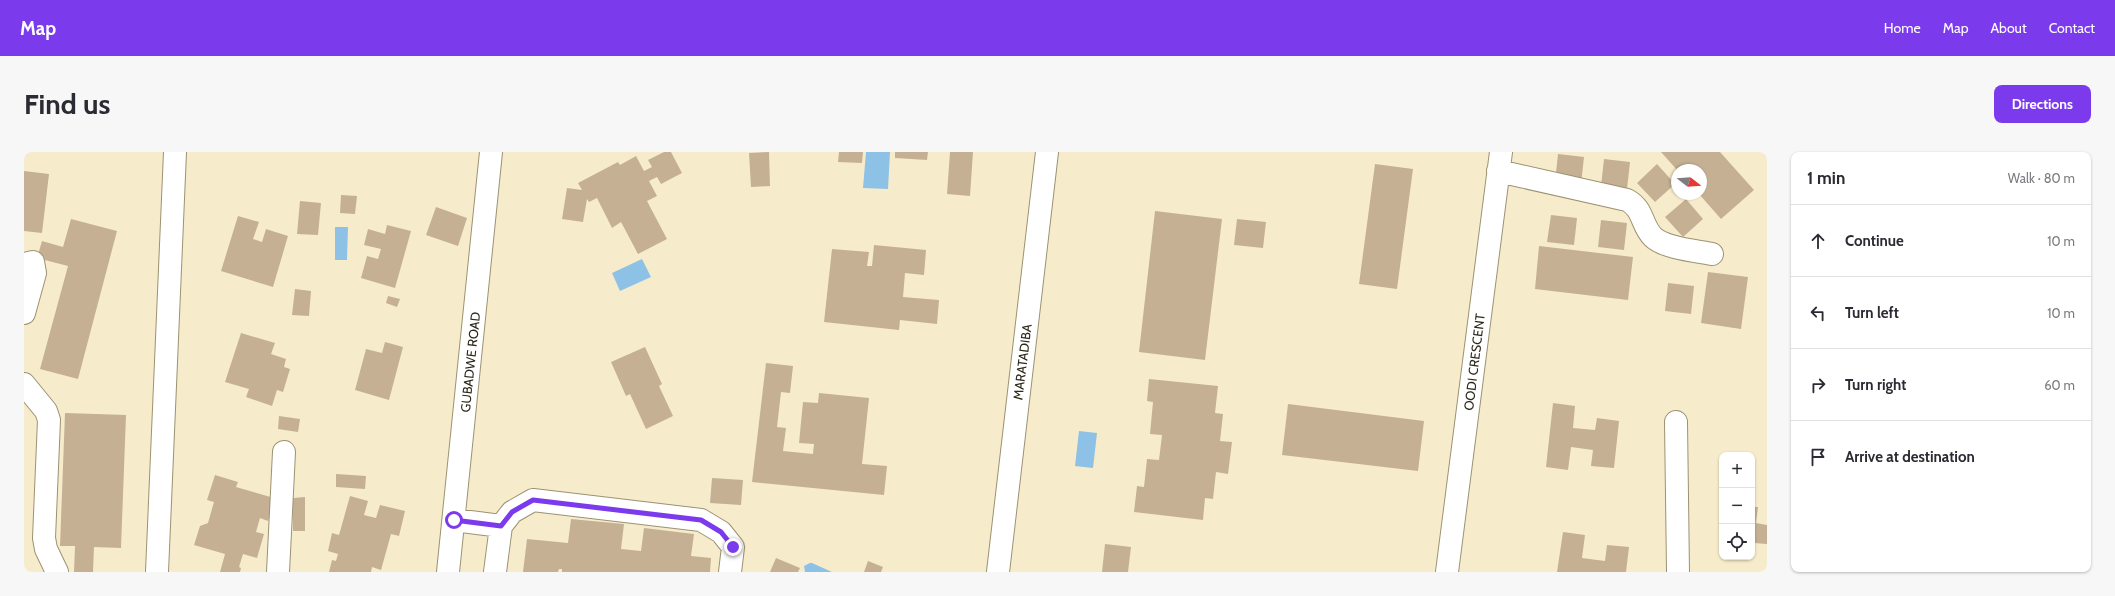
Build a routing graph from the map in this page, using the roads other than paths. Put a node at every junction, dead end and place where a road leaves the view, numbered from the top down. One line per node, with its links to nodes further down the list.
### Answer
1 (175, 152): 14 (street)
2 (491, 152): 11 (street, GUBADWE ROAD)
3 (1047, 152): 19 (street, MARATADIBA)
4 (1500, 162): 5 (street); 20 (street, OODI CRESCENT)
5 (1712, 254)
6 (24, 264): 7 (street)
7 (24, 313)
8 (24, 384): 13 (street)
9 (1676, 422): 21 (street)
10 (284, 452): 15 (street)
11 (454, 520): 12 (street); 16 (street, GUBADWE ROAD)
12 (501, 526): 17 (street); 18 (street)
13 (57, 572)
14 (157, 572)
15 (278, 572)
16 (448, 572)
17 (495, 572)
18 (730, 572)
19 (998, 572)
20 (1447, 572)
21 (1678, 572)

